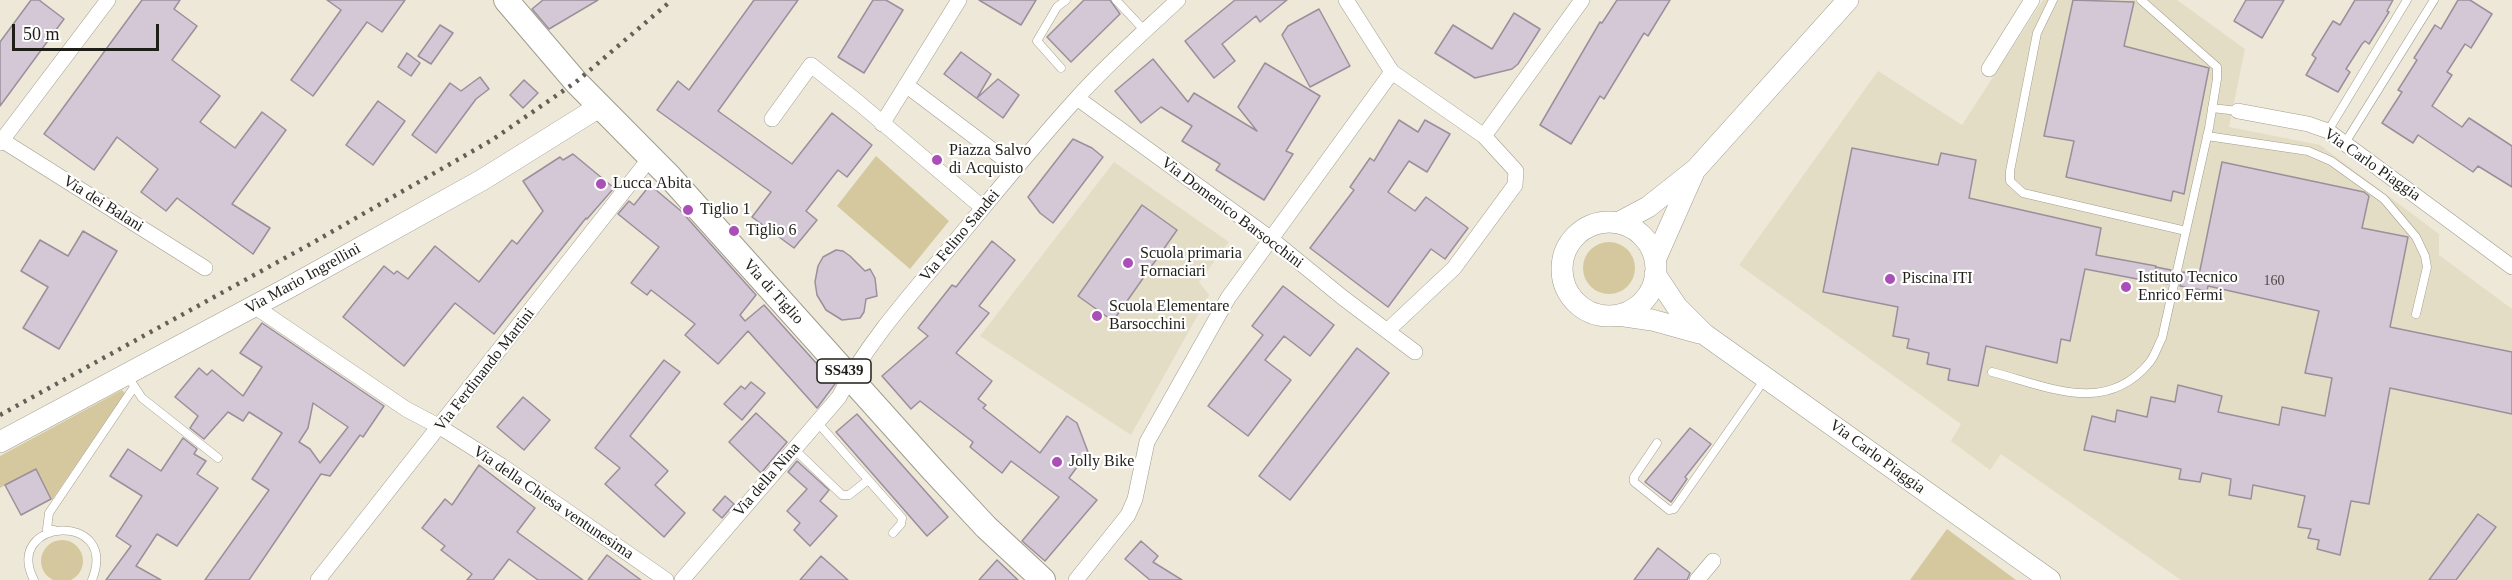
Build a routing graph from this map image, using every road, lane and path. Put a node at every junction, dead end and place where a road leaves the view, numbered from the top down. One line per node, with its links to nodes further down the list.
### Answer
1 (108, 0): 29 (street)
2 (506, 0): 21 (main road, Via di Tiglio / SS439)
3 (959, 0): 19 (street)
4 (1066, 0): 16 (lane)
5 (1116, 0): 15 (lane)
6 (1178, 0): 15 (street, Via Felino Sandei)
7 (1346, 0): 18 (street)
8 (1582, 0): 27 (street)
9 (1848, 0): 33 (street)
10 (2032, 0): 17 (street)
11 (2053, 0): 36 (lane)
12 (2140, 0): 22 (lane)
13 (2407, 0): 26 (lane)
14 (2434, 0): 30 (lane)
15 (1145, 31): 20 (street, Via Felino Sandei)
16 (1061, 68)
17 (1989, 69)
18 (1392, 72): 27 (street); 37 (street)
19 (906, 85): 25 (street); 32 (street)
20 (1077, 98): 32 (street, Via Felino Sandei); 37 (street, Via Domenico Barsocchini)
21 (599, 107): 31 (main road, Via di Tiglio / SS439); 41 (street, Via Mario Ingrellini)
22 (2212, 108): 23 (lane, Via Carlo Piaggia); 28 (lane)
23 (2238, 111): 26 (street, Via Carlo Piaggia)
24 (772, 119): 25 (street)
25 (882, 124): 34 (street)
26 (2328, 131): 30 (street, Via Carlo Piaggia)
27 (1484, 136): 44 (street)
28 (2207, 136): 36 (lane); 42 (lane)
29 (1, 141): 40 (street, Via dei Balani)
30 (2345, 143): 39 (street, Via Carlo Piaggia)
31 (650, 158): 48 (main road, Via di Tiglio / SS439); 52 (street, Via Ferdinando Martini)
32 (1016, 168): 34 (street, Via Felino Sandei)
33 (1696, 169): 35 (street); 38 (street)
34 (983, 208): 48 (street, Via Felino Sandei)
35 (1618, 223): 38 (street); 43 (street)
36 (2186, 231): 47 (lane)
37 (1270, 238): 44 (street, Via Domenico Barsocchini); 67 (street)
38 (1655, 267): 43 (street); 45 (street, Via Carlo Piaggia)
39 (2512, 267)
40 (205, 268)
41 (254, 306): 50 (street, Via Mario Ingrellini); 52 (street, Via della Chiesa ventunesima)
42 (2416, 314)
43 (1618, 315): 45 (street, Via Carlo Piaggia)
44 (1387, 331): 46 (street, Via Domenico Barsocchini)
45 (1704, 334): 49 (street, Via Carlo Piaggia)
46 (1415, 352)
47 (1992, 372)
48 (849, 377): 51 (street, Via della Nina); 66 (main road, Via di Tiglio / SS439)
49 (1766, 378): 54 (lane); 69 (street, Via Carlo Piaggia)
50 (130, 381): 53 (street, Via Mario Ingrellini); 56 (lane); 58 (lane)
51 (817, 422): 55 (street, Via della Nina); 57 (lane)
52 (440, 427): 63 (street, Via Ferdinando Martini); 64 (street, Via della Chiesa ventunesima)
53 (0, 442)
54 (1657, 443)
55 (794, 449): 57 (lane); 65 (street, Via della Nina)
56 (218, 458)
57 (868, 480): 59 (lane)
58 (54, 530): 61 (lane); 62 (lane)
59 (893, 533)
60 (1713, 561): 68 (street)
61 (34, 580)
62 (92, 580)
63 (318, 580)
64 (666, 580)
65 (682, 580)
66 (1043, 580)
67 (1076, 580)
68 (1697, 580)
69 (2050, 580)

